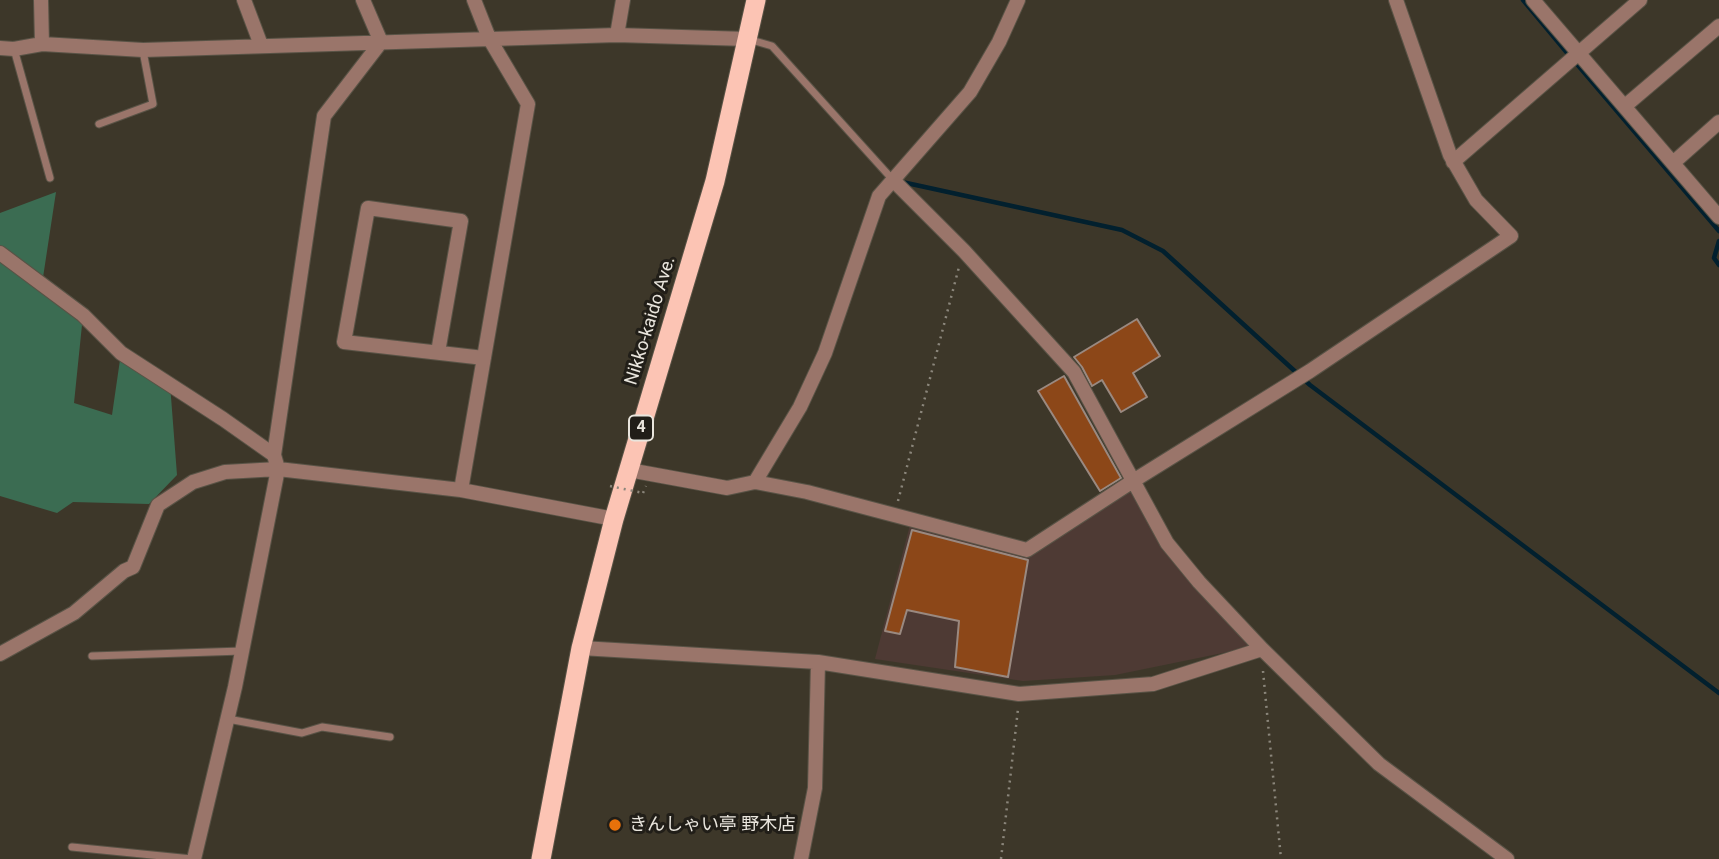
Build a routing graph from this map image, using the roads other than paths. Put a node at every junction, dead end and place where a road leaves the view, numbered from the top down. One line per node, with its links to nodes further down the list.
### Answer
1 (41, 0): 16 (street)
2 (244, 0): 17 (street)
3 (363, 0): 15 (street)
4 (474, 0): 13 (street)
5 (623, 0): 12 (street)
6 (756, 0): 14 (highway, Nikko-kaido Ave. / 4)
7 (1018, 0): 27 (street)
8 (1396, 0): 24 (street)
9 (1533, 0): 20 (street)
10 (1636, 1): 20 (street)
11 (1719, 26): 21 (street)
12 (617, 35): 13 (street); 14 (street)
13 (489, 38): 15 (street); 31 (street)
14 (747, 38): 27 (lane); 33 (highway, Nikko-kaido Ave. / 4)
15 (381, 42): 17 (street); 32 (street)
16 (42, 44): 18 (street); 19 (street)
17 (261, 45): 19 (street)
18 (7, 49): 26 (lane)
19 (143, 50): 23 (lane)
20 (1578, 53): 21 (street); 24 (street)
21 (1625, 106): 25 (street)
22 (1719, 122): 25 (street)
23 (99, 124)
24 (1453, 162): 34 (street)
25 (1673, 163): 28 (street)
26 (50, 178)
27 (894, 180): 34 (street); 35 (street)
28 (1718, 215)
29 (0, 253): 32 (street)
30 (438, 352): 30 (street); 31 (street)
31 (484, 358): 36 (street)
32 (276, 462): 36 (street); 40 (street); 41 (street)
33 (629, 470): 35 (street); 37 (highway, Nikko-kaido Ave. / 4)
34 (1133, 481): 35 (street); 39 (street)
35 (755, 482)
36 (461, 490): 37 (street)
37 (614, 519): 38 (highway, Nikko-kaido Ave. / 4)
38 (581, 648): 43 (street); 48 (highway, Nikko-kaido Ave. / 4)
39 (1262, 649): 43 (street); 50 (street)
40 (243, 651): 42 (lane); 44 (street)
41 (0, 654)
42 (92, 656)
43 (818, 662): 49 (street)
44 (228, 719): 45 (lane); 47 (street)
45 (390, 737)
46 (72, 848): 47 (lane)
47 (193, 859)
48 (541, 859)
49 (801, 859)
50 (1507, 859)

